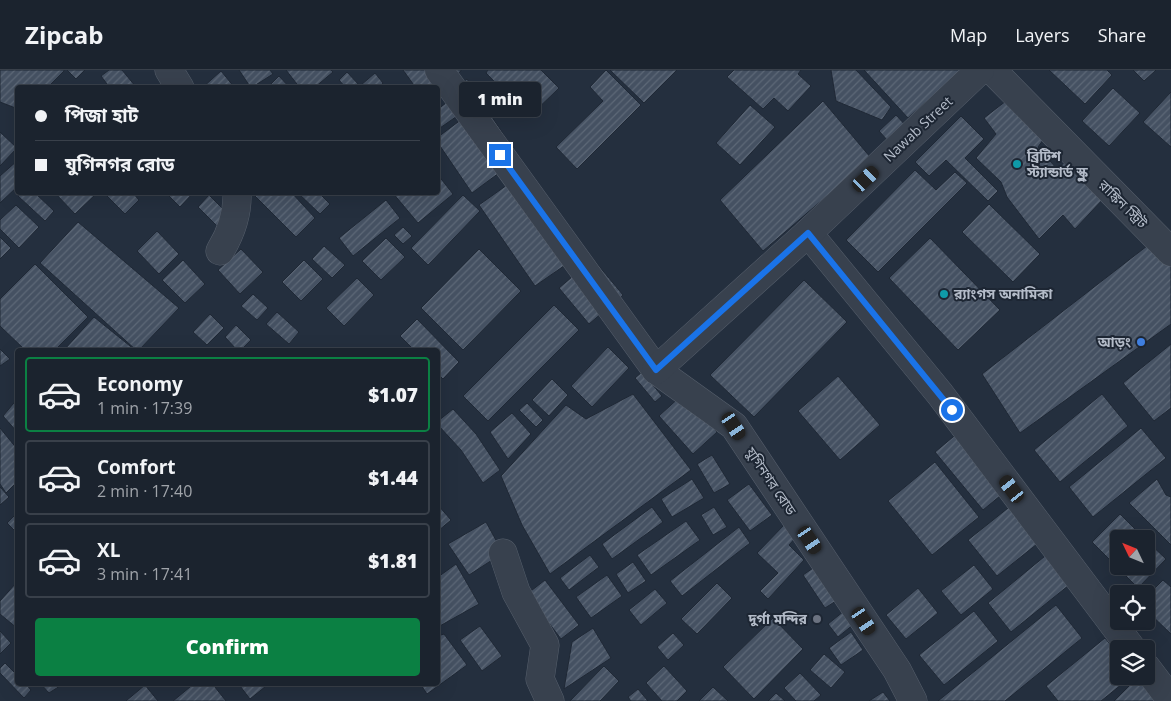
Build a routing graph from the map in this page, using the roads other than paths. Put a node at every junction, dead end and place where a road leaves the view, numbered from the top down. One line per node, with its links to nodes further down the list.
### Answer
1 (169, 70): 5 (street)
2 (439, 70): 10 (street, যুগিনগর রোড)
3 (980, 70): 7 (street, Nawab Street)
4 (992, 70): 9 (street, রাঙ্কিন স্ট্রিট)
5 (178, 85)
6 (237, 195): 8 (street)
7 (808, 233): 10 (street, Nawab Street); 12 (street)
8 (220, 251)
9 (1171, 252)
10 (656, 370): 16 (street, যুগিনগর রোড)
11 (503, 553): 15 (street)
12 (1125, 640)
13 (1155, 679): 14 (street)
14 (1171, 700)
15 (550, 701)
16 (914, 701)

